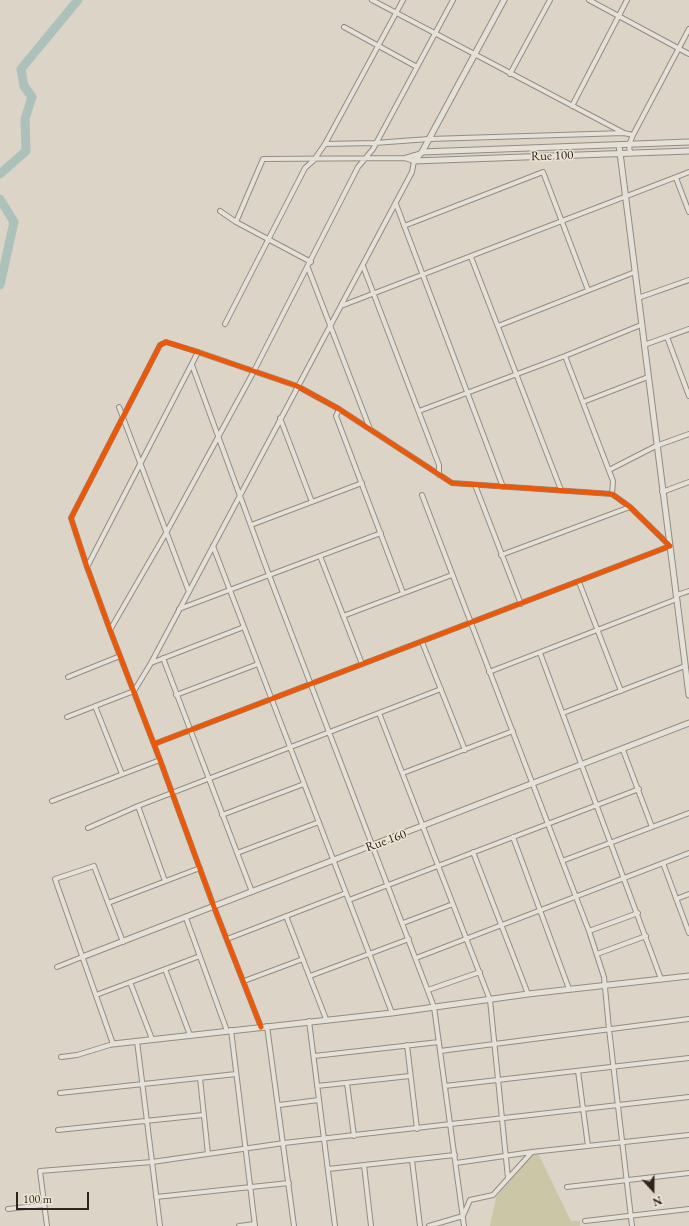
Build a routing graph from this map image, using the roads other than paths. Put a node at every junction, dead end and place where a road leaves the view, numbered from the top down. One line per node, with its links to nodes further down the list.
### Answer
1 (372, 0): 8 (street)
2 (403, 0): 8 (street)
3 (453, 0): 12 (street)
4 (504, 0): 15 (street)
5 (550, 0): 18 (street)
6 (589, 0): 9 (street)
7 (627, 0): 9 (street)
8 (396, 13): 12 (street); 13 (street)
9 (619, 16): 14 (street); 19 (street)
10 (344, 27): 13 (street)
11 (689, 29): 14 (street)
12 (434, 33): 15 (street); 17 (street)
13 (378, 44): 17 (street); 25 (street)
14 (679, 48): 16 (street); 21 (street)
15 (473, 54): 18 (street); 22 (street)
16 (689, 54)
17 (417, 67): 24 (street)
18 (510, 74): 19 (street)
19 (572, 106): 20 (street)
20 (624, 133): 21 (street); 22 (street)
21 (633, 135): 27 (street)
22 (429, 139): 24 (street); 29 (street)
23 (689, 142): 27 (street)
24 (375, 143): 25 (street); 33 (street)
25 (325, 144): 34 (street)
26 (619, 145): 27 (street); 29 (street); 31 (street)
27 (629, 145): 30 (street)
28 (689, 151): 30 (street, Rue 100)
29 (422, 152): 32 (street); 35 (street)
30 (630, 153): 31 (street, Rue 100)
31 (620, 154): 35 (street, Rue 100); 38 (street)
32 (406, 158): 33 (street); 35 (street)
33 (364, 159): 34 (street); 47 (street)
34 (314, 160): 42 (street); 45 (street)
35 (414, 161): 39 (street)
36 (689, 172): 37 (street)
37 (676, 178): 38 (street); 41 (street)
38 (626, 197): 43 (street); 50 (street)
39 (396, 204): 44 (street); 48 (street)
40 (220, 211): 42 (street)
41 (689, 212)
42 (236, 222): 45 (street)
43 (562, 222): 44 (street); 46 (street); 53 (street)
44 (404, 226): 51 (street)
45 (269, 240): 47 (street); 57 (street)
46 (472, 257): 51 (street); 60 (street)
47 (311, 262): 49 (street)
48 (363, 266): 54 (street); 56 (street)
49 (308, 268): 59 (street); 67 (street)
50 (635, 272): 53 (street); 55 (street)
51 (423, 275): 54 (street); 72 (street)
52 (689, 280): 55 (street)
53 (588, 290): 60 (street)
54 (373, 294): 56 (street); 77 (street)
55 (638, 298): 58 (street)
56 (341, 306): 59 (street)
57 (225, 324)
58 (641, 325): 63 (street); 65 (street)
59 (330, 326): 70 (street); 80 (street)
60 (498, 326): 68 (street)
61 (689, 329): 62 (street)
62 (666, 337): 63 (street); 71 (street)
63 (644, 346): 69 (street)
64 (198, 352): 66 (street); 67 (street); 78 (street)
65 (565, 356): 68 (street); 74 (street)
66 (192, 365): 82 (street); 84 (street)
67 (254, 371): 70 (street); 82 (street)
68 (517, 374): 72 (street); 91 (street)
69 (648, 377): 74 (street); 83 (street)
70 (297, 386): 76 (street); 79 (street)
71 (687, 387): 73 (street)
72 (468, 392): 77 (street); 90 (street)
73 (689, 396)
74 (583, 402): 85 (street)
75 (119, 407): 78 (street)
76 (339, 409): 80 (street); 88 (street)
77 (419, 411): 86 (street)
78 (123, 418): 84 (street); 105 (street)
79 (280, 418): 95 (street); 96 (street)
80 (370, 429): 86 (street)
81 (689, 434): 83 (street)
82 (218, 436): 95 (street); 99 (street)
83 (656, 446): 85 (street); 92 (street)
84 (140, 465): 99 (street); 105 (street)
85 (609, 470): 93 (street)
86 (439, 475): 89 (street)
87 (689, 482): 92 (street)
88 (362, 483): 96 (street); 100 (street)
89 (475, 485): 90 (street); 103 (street)
90 (503, 487): 91 (street)
91 (561, 490): 93 (street)
92 (662, 492): 102 (street)
93 (612, 494): 97 (street)
94 (422, 495): 107 (street)
95 (239, 496): 98 (street); 101 (street)
96 (312, 502): 98 (street)
97 (630, 507): 102 (street); 103 (street)
98 (250, 525): 106 (street)
99 (166, 533): 111 (street); 119 (street)
100 (381, 533): 104 (street); 112 (street)
101 (213, 546): 109 (street); 111 (street)
102 (670, 546): 108 (street); 113 (street)
103 (501, 555): 114 (street)
104 (320, 556): 106 (street); 116 (street)
105 (87, 568): 119 (street)
106 (269, 575): 109 (street); 131 (street)
107 (452, 576): 112 (street); 117 (street)
108 (580, 582): 114 (street); 120 (street)
109 (229, 590): 115 (street); 118 (street)
110 (689, 591): 113 (street)
111 (189, 592): 115 (street)
112 (403, 593): 116 (street)
113 (677, 597): 120 (street); 128 (street)
114 (521, 604): 117 (street)
115 (178, 610): 125 (street)
116 (343, 616): 127 (street)
117 (471, 623): 121 (street); 129 (street)
118 (244, 627): 124 (street); 126 (street)
119 (110, 630): 123 (street)
120 (598, 630): 122 (street); 134 (street)
121 (422, 642): 127 (street); 132 (street)
122 (540, 653): 129 (street); 139 (street)
123 (120, 656): 130 (street); 133 (street)
124 (163, 658): 125 (street); 135 (street)
125 (151, 663): 133 (street)
126 (258, 664): 135 (street); 137 (street)
127 (362, 664): 131 (street)
128 (685, 666): 134 (street); 136 (street)
129 (490, 672): 144 (street)
130 (68, 677)
131 (311, 684): 137 (street); 145 (street)
132 (441, 689): 140 (street); 148 (street)
133 (134, 691): 138 (street); 146 (street)
134 (621, 691): 139 (street)
135 (176, 695): 143 (street)
136 (689, 695)
137 (272, 698): 143 (street); 147 (street)
138 (95, 706): 141 (street); 153 (street)
139 (563, 713): 151 (street)
140 (379, 714): 145 (street); 152 (street)
141 (67, 717)
142 (689, 724): 149 (street, Rue 160)
143 (190, 731): 146 (street); 154 (street)
144 (513, 732): 148 (street); 156 (street)
145 (331, 733): 147 (street); 171 (street)
146 (154, 744): 150 (street)
147 (290, 748): 154 (street); 155 (street)
148 (465, 750): 152 (street)
149 (622, 750): 151 (street, Rue 160); 157 (street)
150 (160, 760): 153 (street); 158 (street)
151 (582, 764): 156 (street, Rue 160); 160 (street)
152 (403, 773): 166 (street)
153 (122, 774): 159 (street)
154 (208, 779): 158 (street); 163 (street)
155 (304, 784): 163 (street); 164 (street)
156 (533, 784): 165 (street); 166 (street, Rue 160)
157 (638, 789): 160 (street); 167 (street)
158 (172, 793): 161 (street); 179 (street)
159 (52, 801)
160 (597, 805): 165 (street); 170 (street)
161 (138, 806): 168 (street); 181 (street)
162 (689, 813): 167 (street)
163 (222, 815): 174 (street)
164 (319, 822): 174 (street); 175 (street)
165 (548, 823): 169 (street); 176 (street)
166 (423, 827): 171 (street, Rue 160); 178 (street)
167 (652, 827): 170 (street)
168 (88, 828)
169 (513, 837): 172 (street); 192 (street)
170 (611, 842): 176 (street); 180 (street)
171 (372, 845): 175 (street, Rue 160); 182 (street)
172 (473, 852): 178 (street); 197 (street)
173 (689, 853): 177 (street)
174 (237, 854): 183 (street)
175 (334, 860): 183 (street, Rue 160); 184 (street)
176 (562, 861): 186 (street)
177 (663, 863): 180 (street); 187 (street)
178 (438, 865): 182 (street); 190 (street)
179 (200, 868): 181 (street); 191 (street)
180 (624, 878): 186 (street); 193 (street)
181 (165, 881): 189 (street)
182 (388, 884): 188 (street); 196 (street)
183 (252, 892): 191 (street, Rue 160)
184 (346, 893): 188 (street); 194 (street)
185 (689, 894): 187 (street)
186 (576, 896): 192 (street); 198 (street)
187 (676, 899): 199 (street)
188 (349, 900): 205 (street)
189 (108, 903): 204 (street); 208 (street)
190 (453, 904): 196 (street); 201 (street)
191 (214, 907): 195 (street, Rue 160); 202 (street)
192 (540, 910): 197 (street); 220 (street)
193 (638, 913): 198 (street); 200 (street)
194 (286, 916): 202 (street); 210 (street)
195 (186, 918): 204 (street, Rue 160); 207 (street)
196 (403, 922): 203 (street)
197 (501, 925): 201 (street); 222 (street)
198 (589, 931): 206 (street)
199 (689, 932)
200 (646, 936): 206 (street); 216 (street)
201 (466, 938): 209 (street); 213 (street)
202 (227, 939): 218 (street)
203 (409, 939): 205 (street); 209 (street)
204 (124, 942): 208 (street, Rue 160)
205 (369, 954): 214 (street); 226 (street)
206 (597, 954): 219 (street)
207 (200, 956): 212 (street); 233 (street)
208 (82, 957): 211 (street); 223 (street)
209 (416, 958): 221 (street)
210 (303, 959): 214 (street); 218 (street)
211 (57, 966)
212 (166, 969): 217 (street); 234 (street)
213 (480, 972): 221 (street); 224 (street)
214 (310, 976): 227 (street)
215 (689, 976): 216 (street)
216 (662, 979): 219 (street)
217 (130, 982): 223 (street); 235 (street)
218 (244, 982): 231 (street)
219 (604, 986): 220 (street); 232 (street)
220 (569, 989): 222 (street)
221 (428, 990): 225 (street)
222 (528, 994): 224 (street)
223 (96, 995): 238 (street)
224 (490, 1000): 225 (street); 239 (street)
225 (434, 1007): 226 (street); 237 (street)
226 (392, 1012): 227 (street)
227 (326, 1019): 229 (street)
228 (689, 1019): 232 (street)
229 (310, 1021): 230 (street); 242 (street)
230 (267, 1026): 231 (street); 258 (street)
231 (261, 1027): 233 (street)
232 (609, 1029): 239 (street); 245 (street)
233 (229, 1030): 234 (street); 247 (street)
234 (190, 1035): 235 (street)
235 (152, 1039): 236 (street)
236 (137, 1041): 238 (street); 252 (street)
237 (439, 1042): 240 (street); 241 (street)
238 (113, 1044): 243 (street)
239 (495, 1044): 241 (street); 250 (street)
240 (407, 1046): 242 (street); 248 (street)
241 (440, 1051): 254 (street)
242 (314, 1056): 253 (street)
243 (61, 1057)
244 (689, 1058): 245 (street)
245 (613, 1067): 246 (street); 259 (street)
246 (578, 1071): 250 (street); 260 (street)
247 (236, 1074): 249 (street); 273 (street)
248 (410, 1076): 251 (street); 265 (street)
249 (200, 1078): 252 (street); 261 (street)
250 (498, 1081): 254 (street); 262 (street)
251 (347, 1083): 253 (street); 268 (street)
252 (142, 1084): 255 (street); 263 (street)
253 (317, 1086): 257 (street)
254 (445, 1086): 264 (street)
255 (60, 1093)
256 (689, 1097): 259 (street)
257 (319, 1100): 258 (street); 269 (street)
258 (278, 1105): 270 (street)
259 (618, 1106): 260 (street); 271 (street)
260 (583, 1109): 262 (street); 272 (street)
261 (203, 1115): 263 (street); 275 (street)
262 (502, 1119): 264 (street); 277 (street)
263 (147, 1121): 266 (street); 279 (street)
264 (450, 1125): 265 (street); 276 (street)
265 (417, 1129): 268 (street)
266 (58, 1130)
267 (689, 1135): 271 (street)
268 (354, 1136): 269 (street)
269 (324, 1139): 270 (street); 282 (street)
270 (284, 1143): 273 (street); 286 (street)
271 (623, 1143): 272 (street); 285 (street)
272 (588, 1146): 274 (street)
273 (245, 1149): 275 (street); 288 (street)
274 (532, 1152): 277 (street); 284 (street)
275 (208, 1154): 279 (street)
276 (454, 1155): 278 (street); 280 (street)
277 (506, 1156): 280 (street); 284 (street)
278 (412, 1160): 281 (street); 303 (street)
279 (152, 1162): 289 (street); 290 (street)
280 (456, 1163): 293 (street)
281 (364, 1165): 282 (street); 302 (street)
282 (328, 1170): 301 (street)
283 (689, 1173): 285 (street)
284 (508, 1178): 293 (street)
285 (627, 1180): 287 (street); 294 (street)
286 (289, 1183): 288 (street); 300 (street)
287 (567, 1186)
288 (250, 1187): 289 (street); 296 (street)
289 (156, 1198): 298 (street)
290 (44, 1205): 291 (street); 297 (street)
291 (8, 1209)
292 (689, 1209): 294 (street)
293 (464, 1216): 304 (street); 305 (street)
294 (630, 1216): 295 (street); 306 (street)
295 (585, 1221)
296 (255, 1225): 299 (street)
297 (47, 1226)
298 (160, 1226)
299 (239, 1226)
300 (294, 1226)
301 (334, 1226)
302 (371, 1226)
303 (420, 1226)
304 (430, 1226)
305 (464, 1226)
306 (632, 1226)

